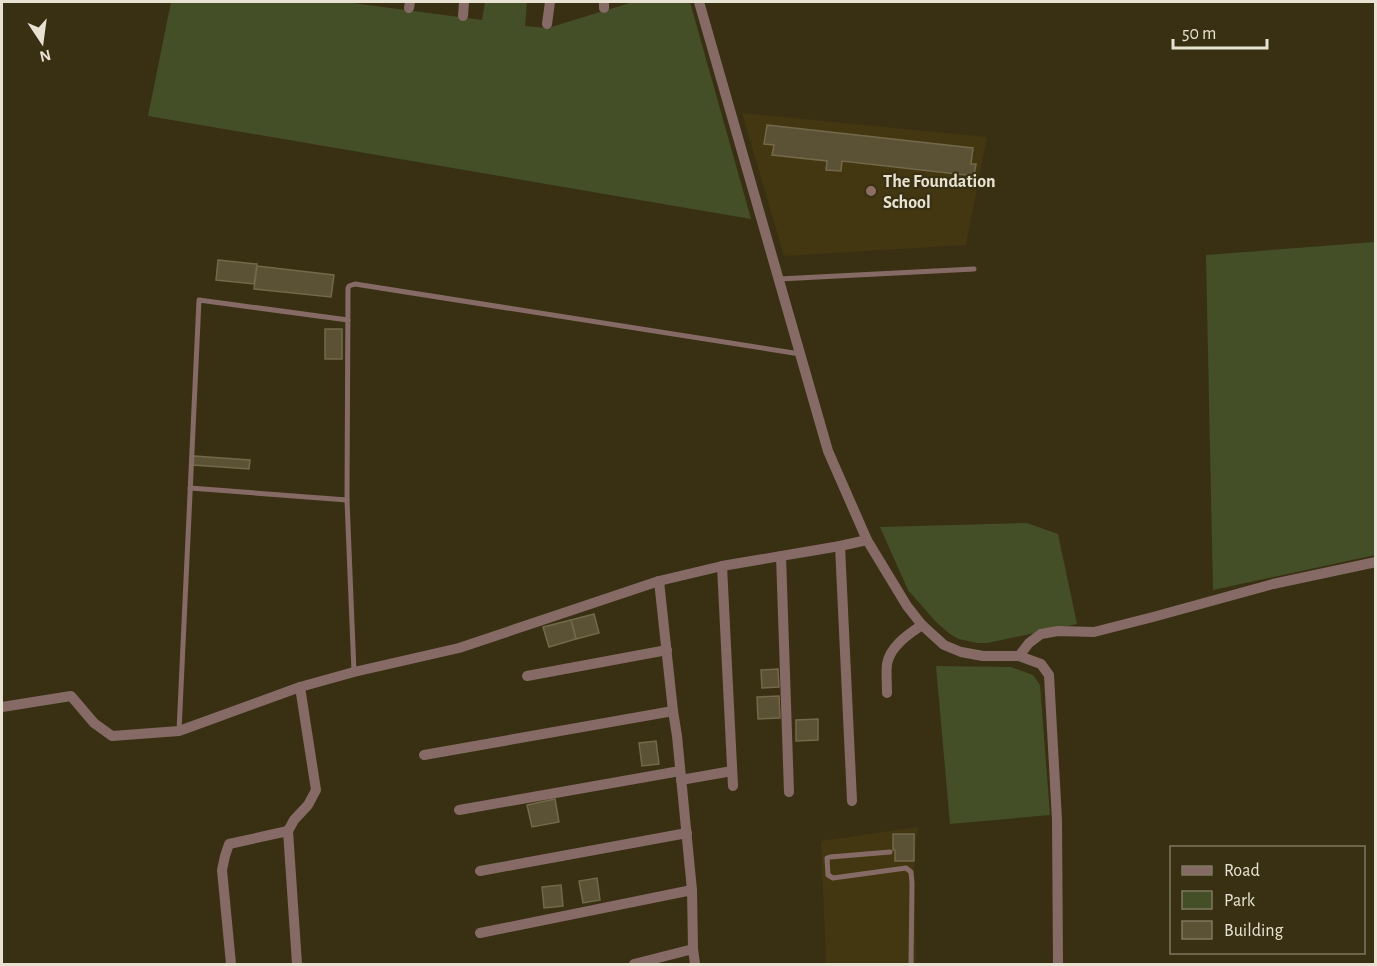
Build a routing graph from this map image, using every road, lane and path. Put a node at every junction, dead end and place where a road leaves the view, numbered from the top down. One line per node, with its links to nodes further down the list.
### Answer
1 (464, 2): 4 (street)
2 (550, 2): 5 (street)
3 (699, 2): 7 (street)
4 (463, 16)
5 (547, 24)
6 (974, 269): 7 (lane)
7 (779, 279): 9 (street)
8 (348, 321): 9 (lane); 10 (lane); 11 (lane)
9 (800, 354): 12 (street)
10 (190, 488): 11 (lane); 27 (lane)
11 (347, 500): 21 (lane)
12 (867, 540): 13 (street); 18 (street)
13 (840, 546): 14 (street); 33 (street)
14 (781, 556): 16 (street); 32 (street)
15 (1376, 562): 20 (street)
16 (722, 566): 17 (street); 29 (street)
17 (659, 581): 19 (street); 21 (street)
18 (922, 625): 20 (street); 24 (street)
19 (667, 650): 22 (street); 26 (street)
20 (1020, 656): 47 (street)
21 (354, 672): 23 (street)
22 (527, 676)
23 (300, 687): 27 (street); 35 (street)
24 (887, 693)
25 (2, 706): 27 (street)
26 (674, 711): 28 (street); 30 (street)
27 (179, 731)
28 (424, 755)
29 (732, 771): 30 (street); 31 (street)
30 (680, 776): 34 (street); 36 (street)
31 (733, 786)
32 (789, 792)
33 (852, 801)
34 (459, 810)
35 (288, 831): 42 (street); 43 (street)
36 (687, 833): 38 (street); 39 (street)
37 (890, 852): 46 (lane)
38 (480, 871)
39 (692, 890): 40 (street); 41 (street)
40 (480, 933)
41 (693, 949): 44 (street); 45 (street)
42 (231, 964)
43 (297, 964)
44 (634, 964)
45 (695, 964)
46 (910, 964)
47 (1058, 964)

